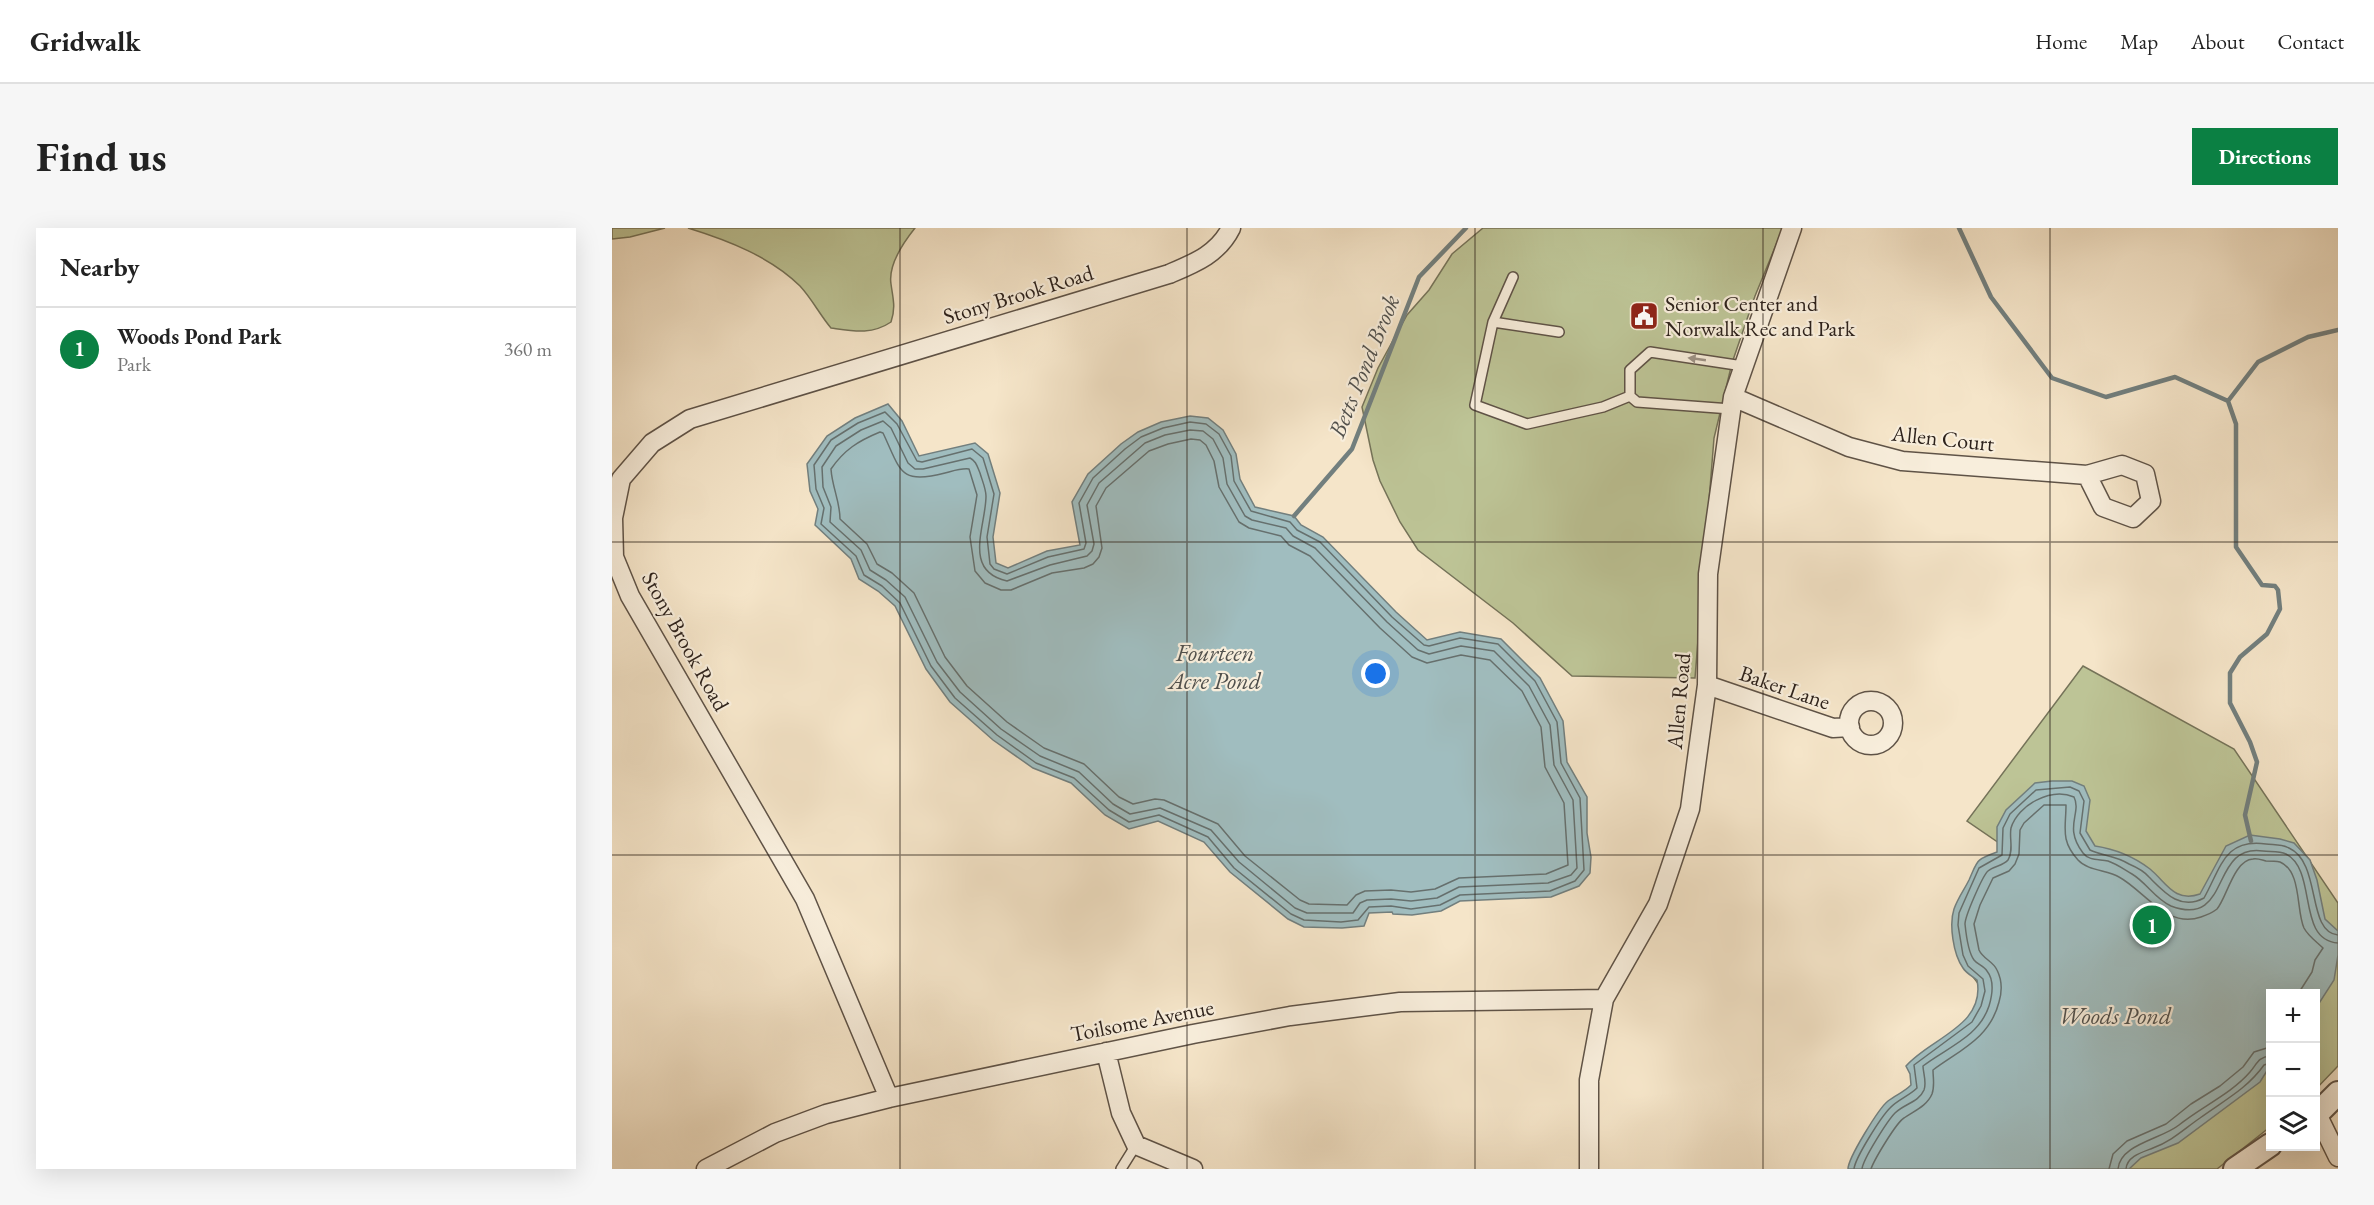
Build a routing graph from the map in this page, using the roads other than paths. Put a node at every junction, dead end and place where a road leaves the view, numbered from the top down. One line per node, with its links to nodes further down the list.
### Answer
1 (1231, 228): 15 (street, Stony Brook Road)
2 (1792, 228): 6 (street, Allen Road)
3 (1513, 277): 4 (lane)
4 (1493, 322): 5 (lane); 7 (lane)
5 (1559, 332)
6 (1743, 366): 7 (lane, one-way to 7); 8 (street, Allen Road)
7 (1630, 396): 8 (lane)
8 (1732, 404): 9 (street, Allen Court); 10 (street, Allen Road)
9 (2087, 475)
10 (1707, 685): 11 (street, Baker Lane); 12 (street, Allen Road)
11 (1850, 726)
12 (1604, 999): 13 (street, Toilsome Avenue); 24 (street, Allen Road)
13 (1106, 1052): 15 (street, Toilsome Avenue); 18 (street)
14 (2338, 1093): 16 (street)
15 (889, 1098): 21 (street, Toilsome Avenue)
16 (2320, 1110)
17 (2320, 1122): 20 (street)
18 (1136, 1145): 22 (lane); 23 (street)
19 (2266, 1148): 25 (street)
20 (2338, 1157)
21 (706, 1169)
22 (1121, 1169)
23 (1193, 1169)
24 (1590, 1169)
25 (2235, 1169)

